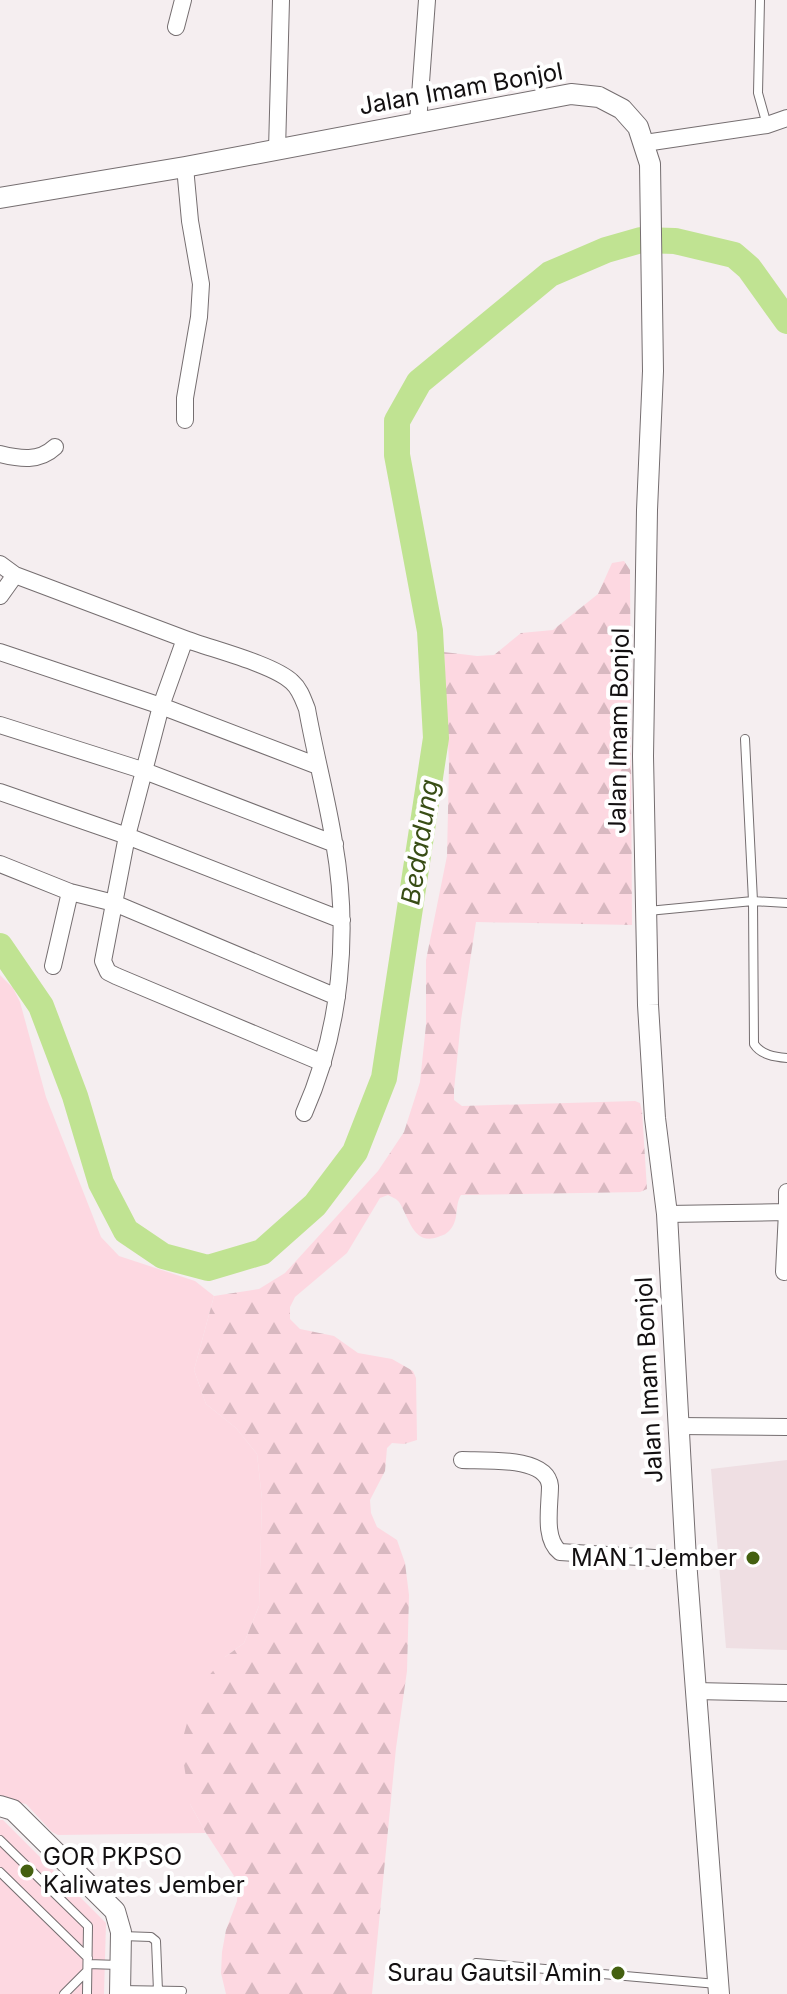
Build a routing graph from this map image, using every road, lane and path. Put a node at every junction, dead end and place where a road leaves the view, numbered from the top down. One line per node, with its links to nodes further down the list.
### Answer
1 (183, 0): 5 (street)
2 (281, 0): 10 (street)
3 (427, 0): 7 (street)
4 (760, 0): 8 (lane)
5 (176, 27)
6 (787, 118): 8 (street)
7 (418, 123): 9 (street, Jalan Imam Bonjol); 10 (street, Jalan Imam Bonjol)
8 (767, 125): 9 (street)
9 (645, 143): 34 (street, Jalan Imam Bonjol)
10 (277, 150): 11 (street, Jalan Imam Bonjol)
11 (185, 167): 12 (street, Jalan Imam Bonjol); 13 (street)
12 (0, 198)
13 (185, 420)
14 (55, 447): 15 (street)
15 (0, 454)
16 (0, 564): 17 (street)
17 (15, 575): 18 (street); 19 (street)
18 (0, 596)
19 (185, 639): 21 (street); 24 (street)
20 (0, 652): 21 (street)
21 (161, 706): 24 (street); 25 (street)
22 (0, 725): 25 (street)
23 (745, 739): 31 (lane)
24 (318, 766): 28 (street)
25 (142, 770): 27 (street); 28 (street)
26 (0, 792): 27 (street)
27 (127, 836): 32 (street); 35 (street)
28 (335, 844): 35 (street)
29 (0, 864): 30 (street)
30 (70, 892): 32 (street); 36 (street)
31 (753, 901): 33 (lane); 34 (lane); 38 (lane)
32 (114, 903): 37 (street); 39 (street)
33 (787, 903)
34 (645, 912): 43 (street, Jalan Imam Bonjol)
35 (342, 920): 37 (street)
36 (53, 966)
37 (337, 997): 39 (street)
38 (787, 1058)
39 (323, 1063): 40 (street)
40 (304, 1113)
41 (787, 1192): 42 (street)
42 (787, 1212): 43 (street); 44 (street)
43 (667, 1214): 45 (street, Jalan Imam Bonjol)
44 (784, 1272)
45 (677, 1426): 46 (street); 48 (street, Jalan Imam Bonjol)
46 (787, 1427)
47 (462, 1460): 48 (street)
48 (686, 1560): 49 (street, Jalan Imam Bonjol)
49 (695, 1691): 50 (street); 58 (street, Jalan Imam Bonjol)
50 (787, 1693)
51 (0, 1806): 54 (street)
52 (0, 1840): 56 (lane)
53 (0, 1872): 56 (lane)
54 (121, 1935): 57 (street); 59 (lane)
55 (476, 1963): 58 (lane)
56 (88, 1964): 57 (lane); 62 (lane); 63 (lane)
57 (121, 1965): 61 (street)
58 (718, 1989)
59 (158, 1991): 60 (lane); 61 (lane)
60 (182, 1991)
61 (120, 1992)
62 (64, 1994)
63 (87, 1994)

